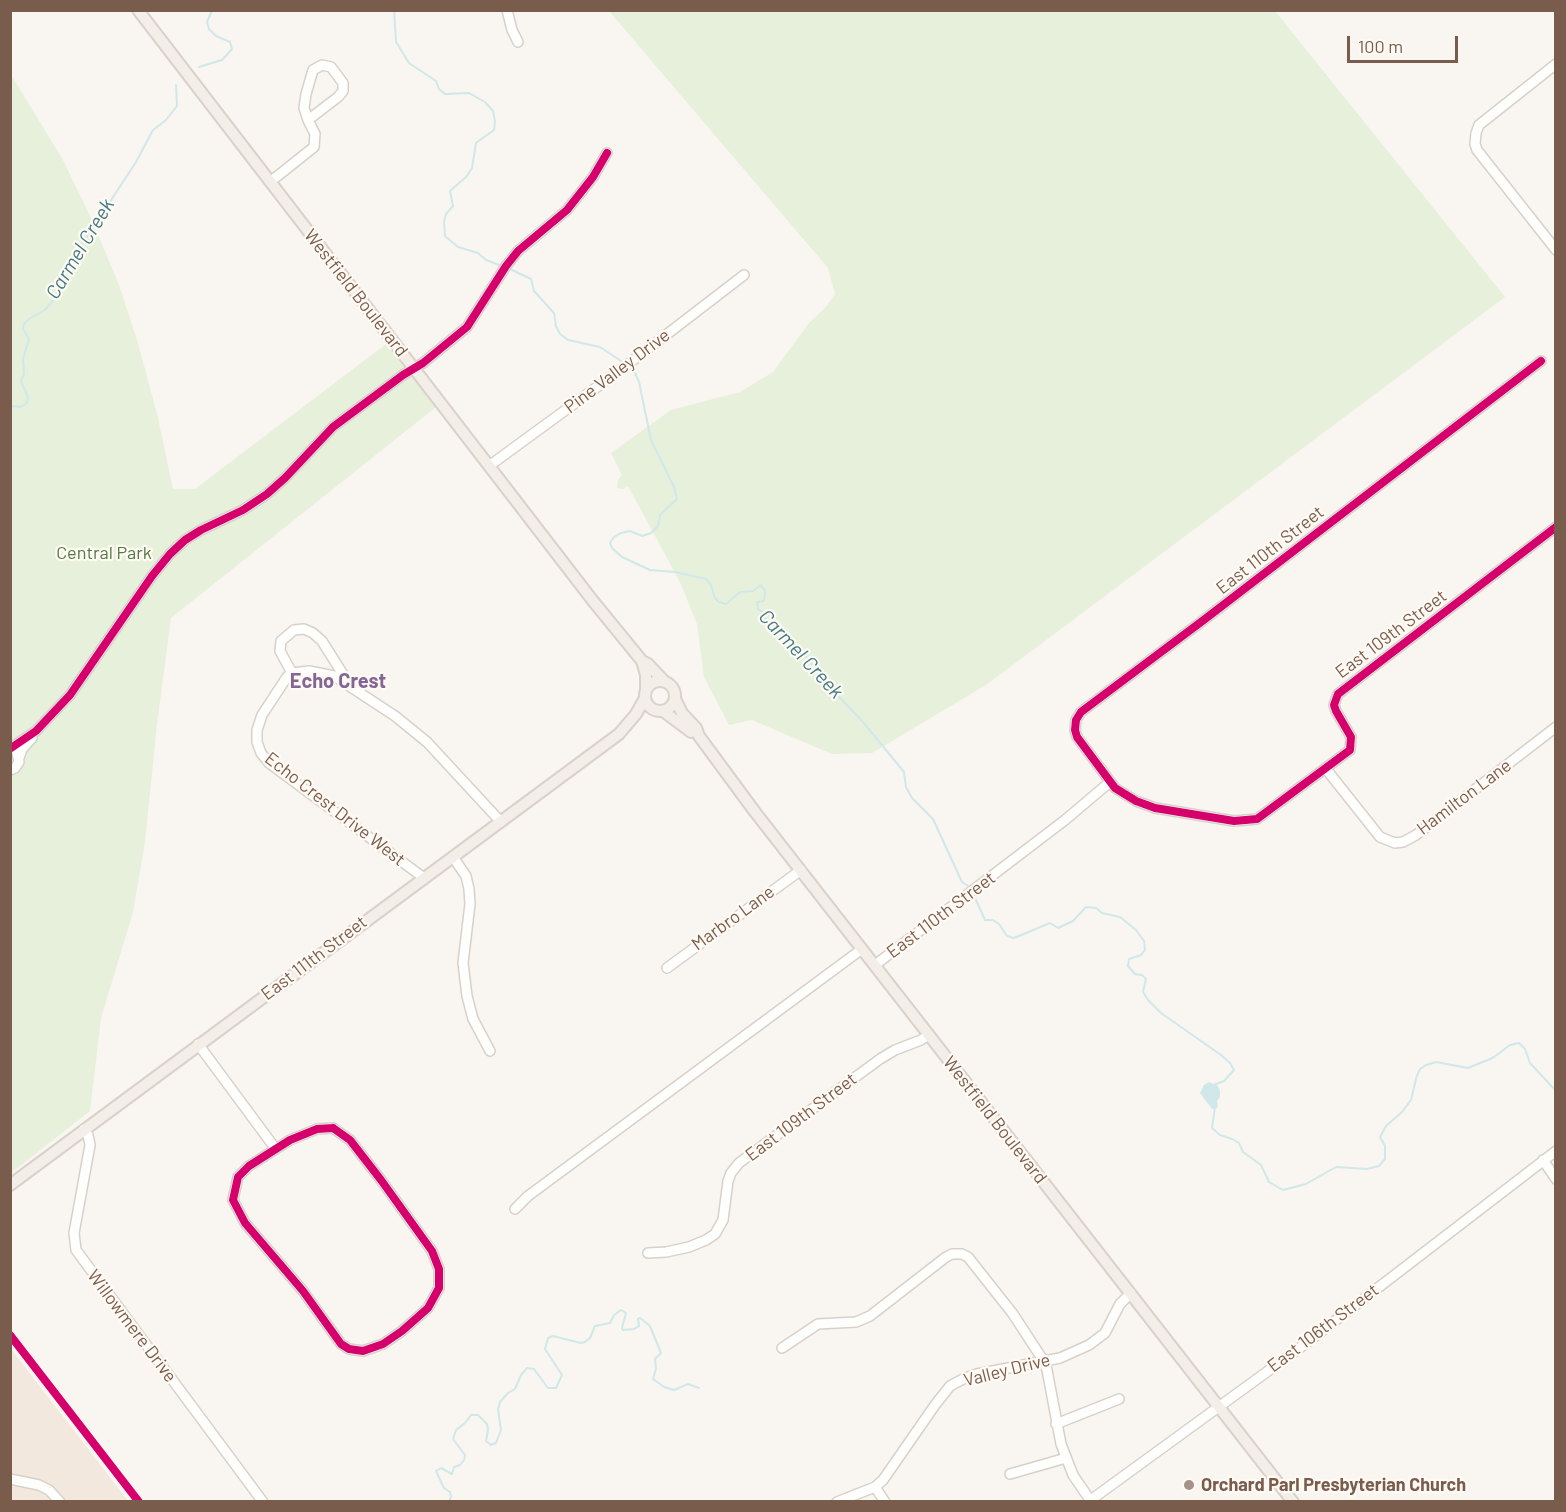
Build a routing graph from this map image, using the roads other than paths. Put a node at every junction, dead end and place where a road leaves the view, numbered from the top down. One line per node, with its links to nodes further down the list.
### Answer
1 (138, 10): 7 (main road, Westfield Boulevard)
2 (507, 10): 3 (street)
3 (518, 42)
4 (1556, 63): 8 (street)
5 (308, 120): 5 (street); 7 (street)
6 (607, 153): 11 (street)
7 (270, 182): 11 (main road, Westfield Boulevard)
8 (1556, 250)
9 (744, 275): 12 (street, Pine Valley Drive)
10 (1541, 361): 29 (street, East 110th Street)
11 (414, 368): 12 (main road, Westfield Boulevard); 22 (street)
12 (489, 466): 14 (main road, Westfield Boulevard)
13 (1556, 527): 27 (street, East 109th Street)
14 (642, 661): 16 (main road, Westfield Boulevard); 18 (main road)
15 (292, 673): 17 (street); 17 (street); 33 (street, Echo Crest Drive West)
16 (664, 681): 18 (main road); 19 (main road)
17 (351, 686): 30 (street)
18 (645, 694): 20 (main road); 23 (main road, East 111th Street)
19 (675, 699): 20 (main road); 24 (main road, Westfield Boulevard)
20 (659, 711): 23 (main road, East 111th Street); 24 (main road, Westfield Boulevard)
21 (1556, 727): 27 (street, Hamilton Lane)
22 (36, 731): 25 (street); 26 (street)
23 (619, 734): 30 (main road, East 111th Street)
24 (699, 736): 32 (main road, Westfield Boulevard)
25 (11, 748): 26 (street)
26 (19, 758): 28 (street)
27 (1326, 769): 29 (street, East 109th Street)
28 (10, 770)
29 (1110, 782): 35 (street, East 110th Street)
30 (501, 822): 31 (main road, East 111th Street)
31 (453, 857): 33 (main road, East 111th Street); 39 (street)
32 (801, 870): 34 (main road, Westfield Boulevard); 36 (street, Marbro Lane)
33 (424, 878): 38 (main road, East 111th Street)
34 (862, 949): 35 (main road, Westfield Boulevard); 46 (street, East 110th Street)
35 (874, 965): 37 (main road, Westfield Boulevard)
36 (667, 968)
37 (928, 1035): 47 (street, East 109th Street); 48 (main road, Westfield Boulevard)
38 (198, 1044): 40 (main road, East 111th Street); 41 (street)
39 (490, 1051)
40 (84, 1129): 45 (main road, East 111th Street); 60 (street, Willowmere Drive)
41 (275, 1148): 41 (street)
42 (1556, 1150): 43 (street, East 106th Street)
43 (1543, 1160): 44 (street); 52 (street, East 106th Street)
44 (1556, 1179)
45 (10, 1185)
46 (515, 1209)
47 (648, 1253)
48 (1131, 1293): 50 (street, Valley Drive); 52 (main road, Westfield Boulevard)
49 (782, 1348): 50 (street)
50 (1043, 1360): 53 (street); 57 (street, Valley Drive)
51 (1119, 1400): 53 (street)
52 (1219, 1406): 58 (street, East 106th Street); 63 (main road, Westfield Boulevard)
53 (1056, 1424): 54 (street)
54 (1066, 1458): 55 (street); 58 (street)
55 (1010, 1474)
56 (10, 1479): 59 (street)
57 (875, 1487): 61 (street, Valley Drive); 62 (street)
58 (1089, 1501)
59 (60, 1502)
60 (263, 1502)
61 (837, 1502)
62 (885, 1502)
63 (1293, 1502)

